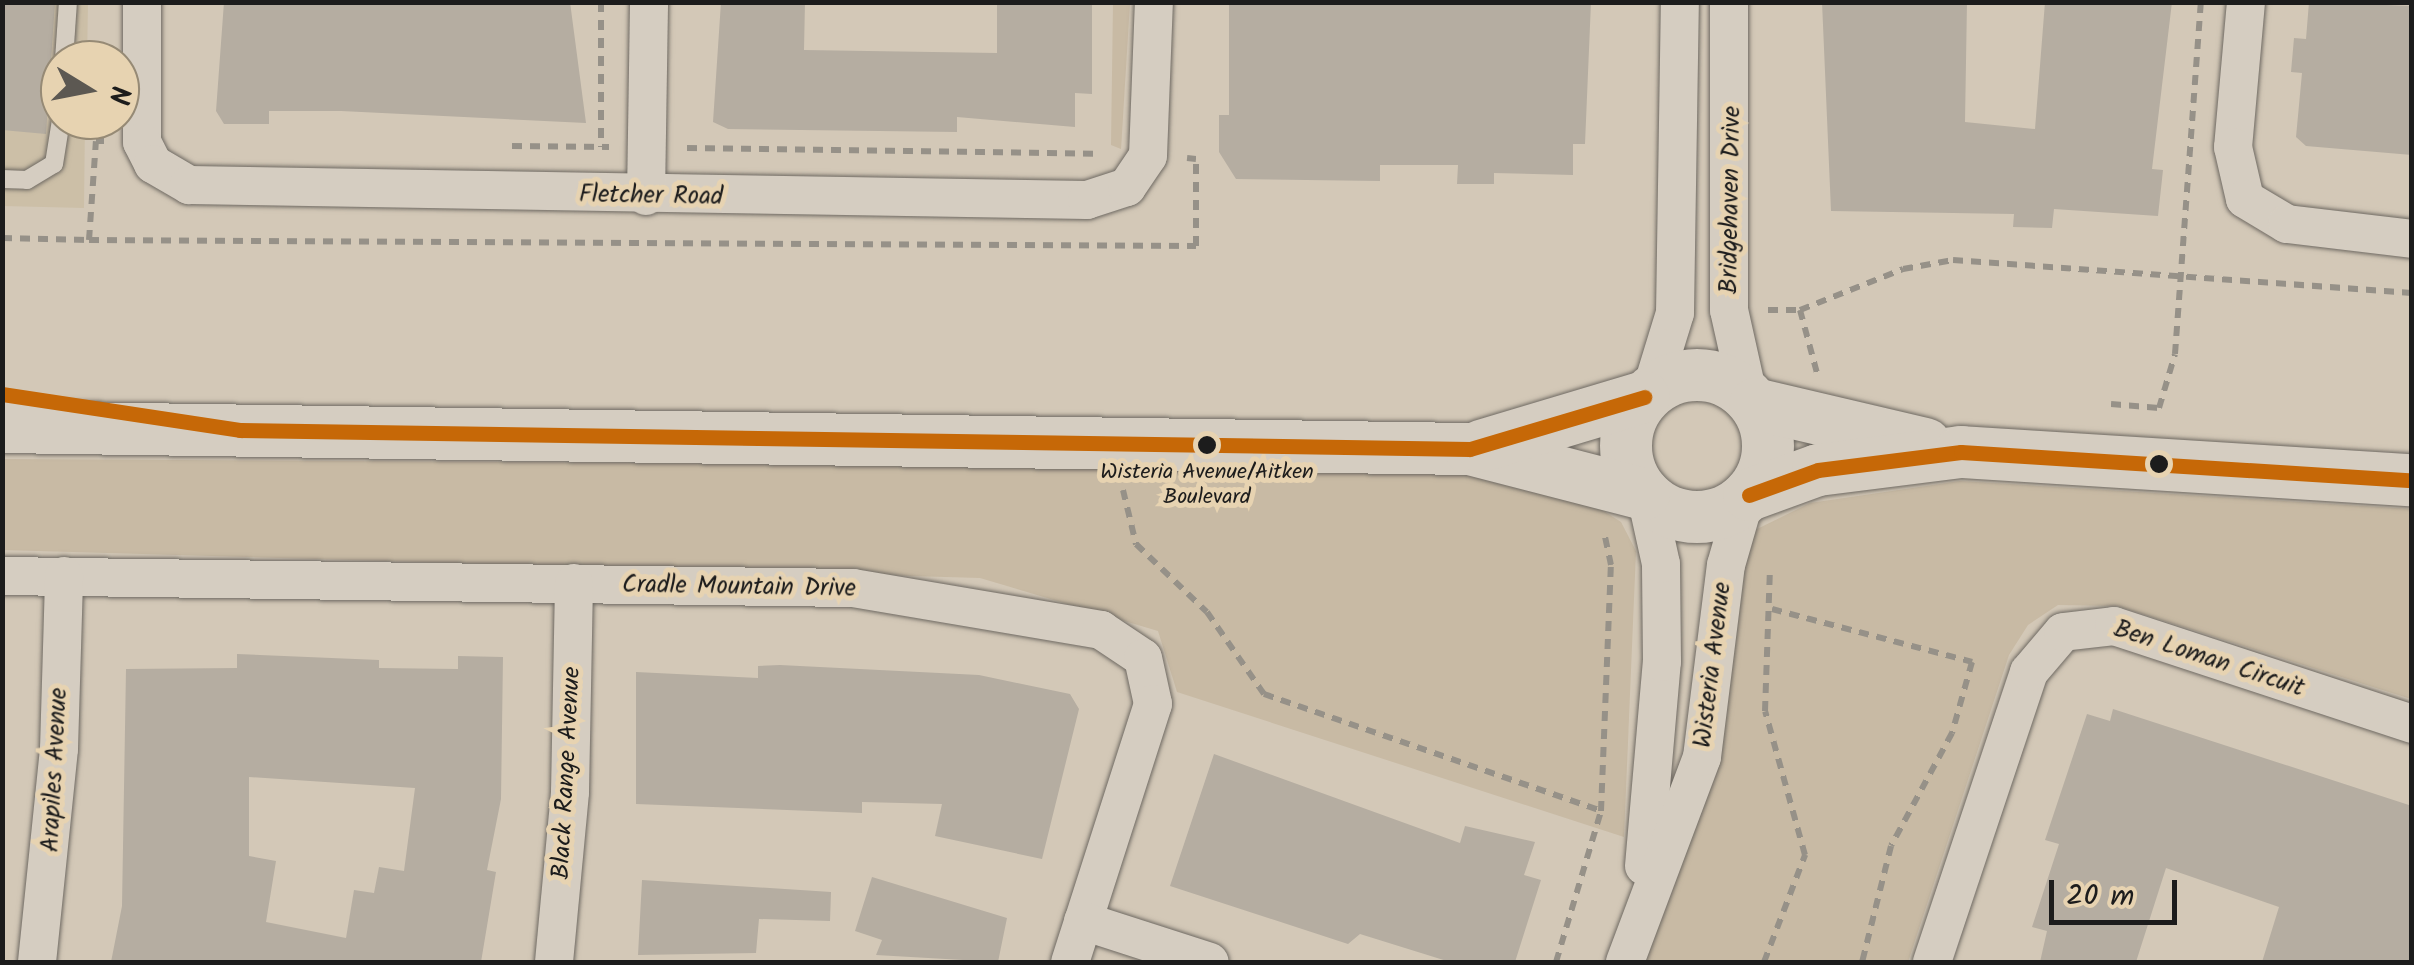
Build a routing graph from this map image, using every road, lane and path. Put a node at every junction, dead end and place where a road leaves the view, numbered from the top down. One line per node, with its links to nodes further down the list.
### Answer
1 (68, 2): 10 (lane)
2 (142, 2): 12 (street)
3 (601, 2): 13 (path)
4 (648, 2): 15 (street)
5 (1154, 2): 15 (street, Fletcher Road)
6 (1680, 2): 22 (street)
7 (1729, 2): 20 (street, Bridgehaven Drive)
8 (2201, 2): 18 (path)
9 (2246, 2): 17 (street)
10 (65, 40)
11 (57, 140): 14 (lane)
12 (142, 142): 15 (street, Fletcher Road); 16 (path)
13 (602, 147)
14 (2, 178)
15 (646, 196)
16 (2, 238)
17 (2412, 239)
18 (2177, 270): 19 (path); 20 (path); 24 (path)
19 (2412, 293)
20 (1729, 310): 23 (street, Bridgehaven Drive)
21 (2, 394): 26 (main road)
22 (1648, 394): 23 (main road); 27 (main road); 33 (main road)
23 (1752, 399): 28 (main road); 34 (main road)
24 (2112, 404)
25 (2, 427): 26 (main road)
26 (240, 430): 27 (main road)
27 (1470, 449): 33 (main road)
28 (1961, 452): 29 (main road); 34 (main road)
29 (2412, 480)
30 (1102, 488): 31 (path)
31 (1122, 488): 32 (path); 46 (path)
32 (1142, 489)
33 (1645, 495): 34 (main road); 37 (street, Wisteria Avenue)
34 (1747, 497): 39 (street, Wisteria Avenue)
35 (1597, 522): 38 (path)
36 (1772, 556): 40 (path)
37 (1661, 564): 38 (path); 48 (street, Wisteria Avenue)
38 (1611, 565): 46 (path)
39 (1726, 565): 40 (path); 48 (street, Wisteria Avenue)
40 (1770, 567): 44 (path)
41 (2, 576): 42 (street, Cradle Mountain Drive)
42 (64, 576): 43 (street, Cradle Mountain Drive); 49 (street, Arapiles Avenue)
43 (574, 583): 47 (street, Cradle Mountain Drive); 50 (street, Black Range Avenue)
44 (1772, 609): 54 (path); 55 (path)
45 (2412, 724): 56 (street, Ben Loman Circuit)
46 (1601, 812): 53 (path)
47 (1083, 921): 51 (street, Cradle Mountain Drive); 52 (street)
48 (1628, 952)
49 (36, 962)
50 (554, 962)
51 (1070, 962)
52 (1210, 962)
53 (1556, 962)
54 (1764, 962)
55 (1862, 962)
56 (1932, 962)

